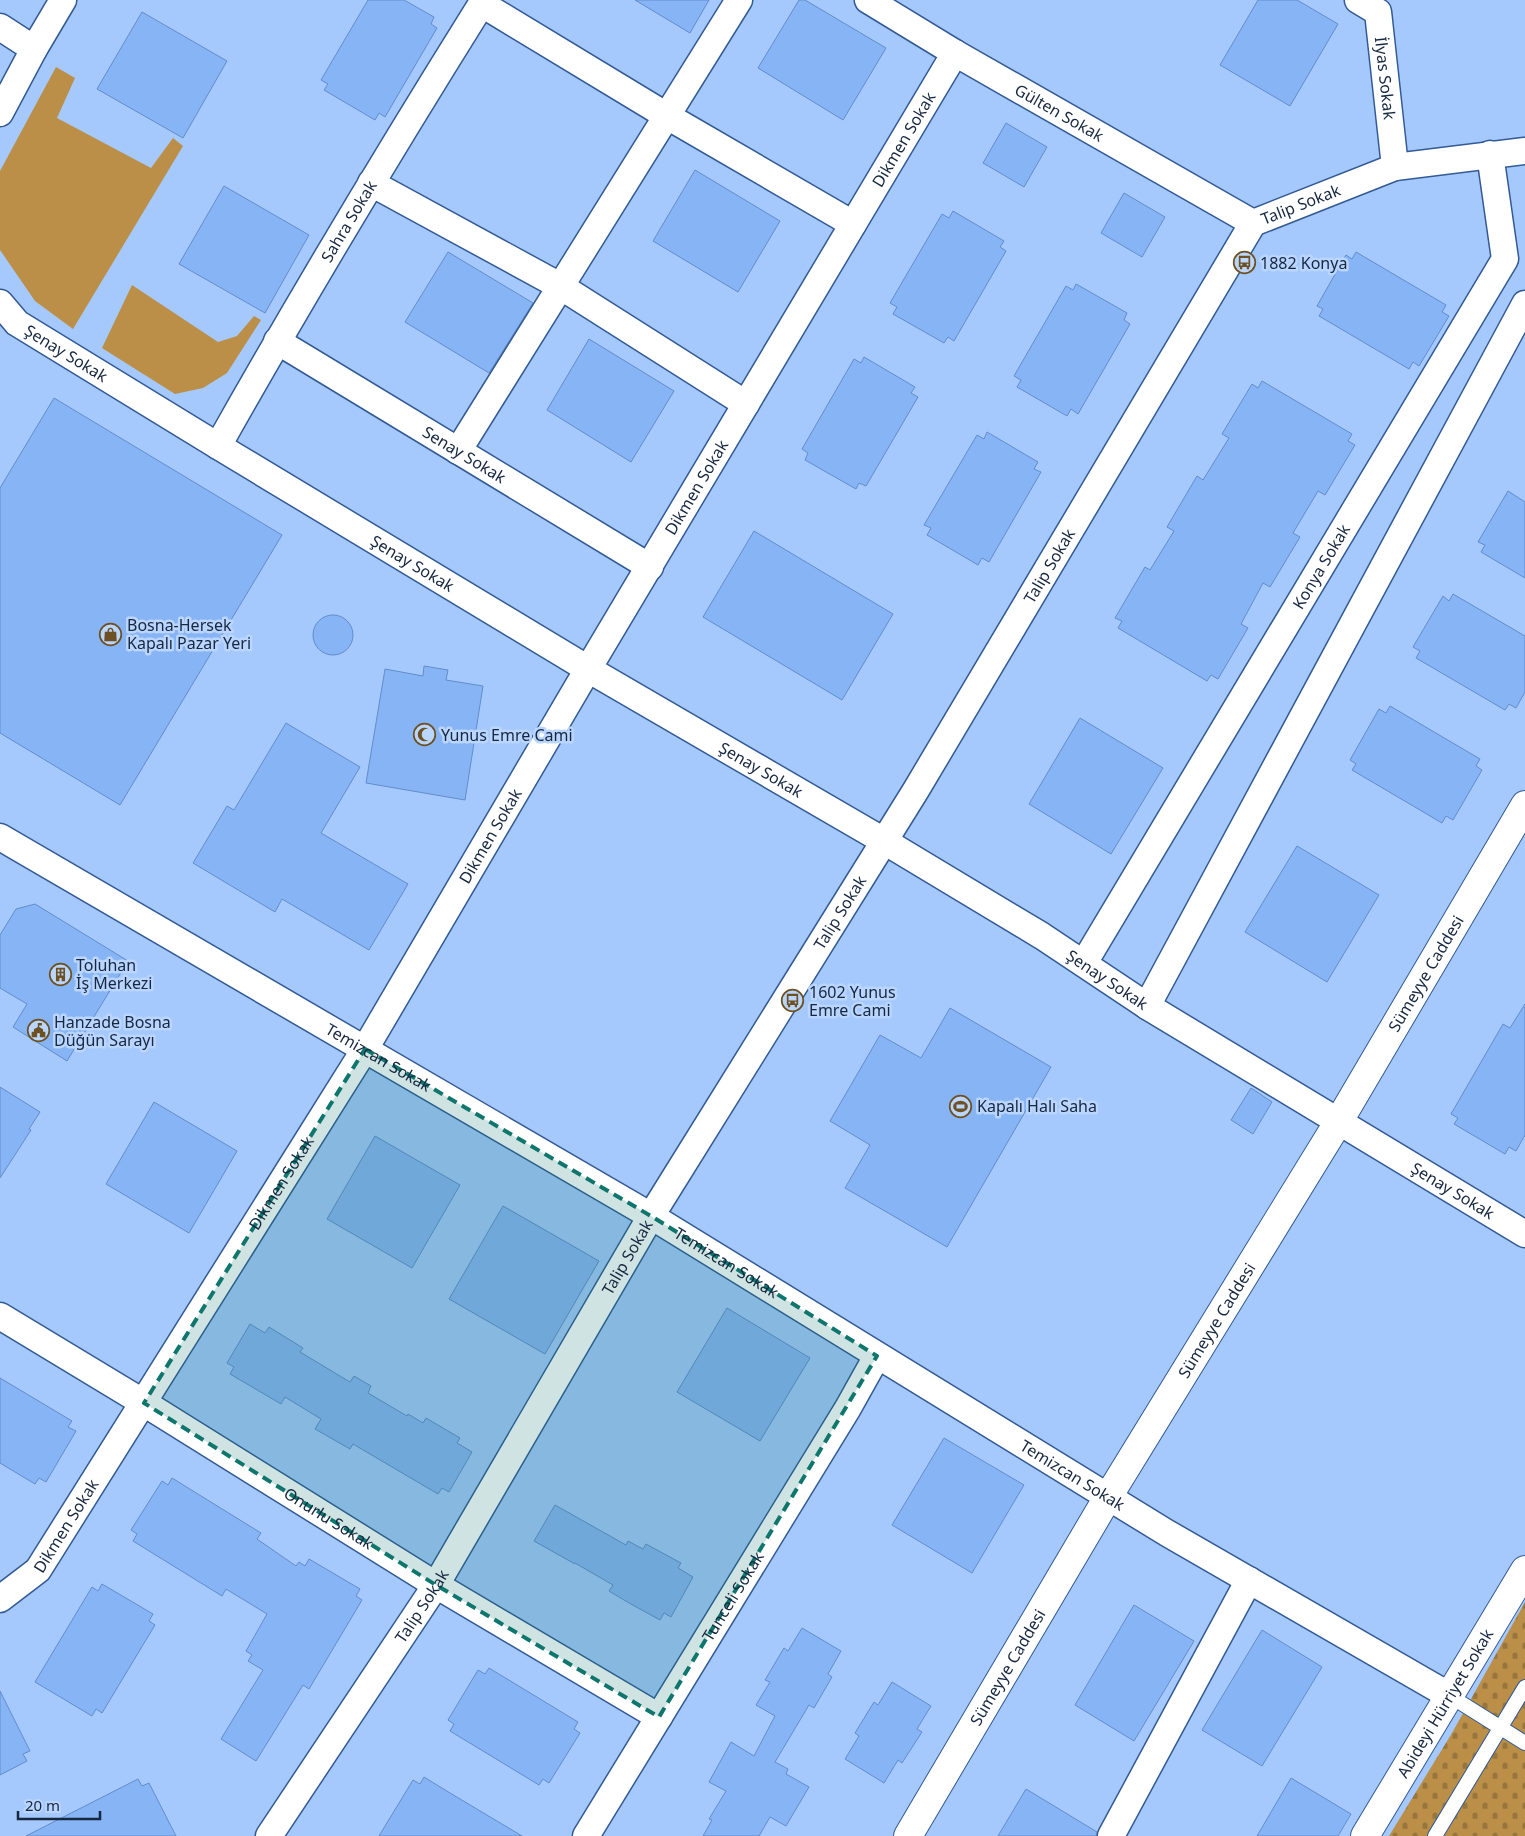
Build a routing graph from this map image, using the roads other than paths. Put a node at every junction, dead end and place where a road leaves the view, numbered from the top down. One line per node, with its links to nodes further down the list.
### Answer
1 (63, 0): 7 (street)
2 (739, 0): 10 (street)
3 (868, 0): 8 (street, Gülten Sokak)
4 (1358, 0): 13 (street, İlyas Sokak)
5 (483, 2): 10 (street); 14 (street, Sahra Sokak)
6 (0, 27): 7 (street)
7 (34, 48): 9 (street)
8 (955, 53): 15 (street, Gülten Sokak); 16 (street, Dikmen Sokak)
9 (0, 113)
10 (667, 116): 16 (street); 17 (street)
11 (1525, 151): 12 (street, Talip Sokak)
12 (1490, 154): 13 (street, Talip Sokak); 29 (street, Konya Sokak)
13 (1395, 167): 15 (street, Talip Sokak)
14 (371, 183): 17 (street); 20 (street, Sahra Sokak)
15 (1252, 223): 28 (street, Talip Sokak)
16 (853, 224): 21 (street, Dikmen Sokak)
17 (560, 286): 21 (street); 23 (street)
18 (0, 303): 22 (street, Şenay Sokak)
19 (1525, 304): 30 (street)
20 (277, 342): 22 (street, Sahra Sokak); 23 (street, Senay Sokak)
21 (746, 404): 24 (street, Dikmen Sokak)
22 (218, 446): 25 (street, Şenay Sokak)
23 (458, 451): 24 (street, Senay Sokak)
24 (650, 567): 25 (street, Dikmen Sokak)
25 (588, 669): 28 (street, Şenay Sokak); 31 (street, Dikmen Sokak)
26 (1525, 805): 32 (street, Sümeyye Caddesi)
27 (0, 837): 31 (street, Temizcan Sokak)
28 (884, 841): 29 (street, Şenay Sokak); 33 (street, Talip Sokak)
29 (1084, 963): 30 (street, Şenay Sokak)
30 (1147, 1006): 32 (street, Şenay Sokak)
31 (365, 1049): 33 (street, Temizcan Sokak); 37 (street, Dikmen Sokak)
32 (1339, 1121): 34 (street, Şenay Sokak); 38 (street, Sümeyye Caddesi)
33 (651, 1216): 36 (street, Temizcan Sokak); 41 (street, Talip Sokak)
34 (1525, 1234)
35 (0, 1316): 37 (street, Onurlu Sokak)
36 (877, 1356): 38 (street, Temizcan Sokak); 45 (street, Tunceli Sokak)
37 (144, 1403): 41 (street, Onurlu Sokak); 42 (street, Dikmen Sokak)
38 (1108, 1497): 40 (street, Temizcan Sokak); 50 (street, Sümeyye Caddesi)
39 (1525, 1570): 44 (street, Abideyi Hürriyet Sokak)
40 (1249, 1580): 44 (street, Temizcan Sokak); 51 (street)
41 (436, 1585): 45 (street, Onurlu Sokak); 48 (street, Talip Sokak)
42 (0, 1598)
43 (1525, 1687): 46 (lane)
44 (1450, 1696): 46 (lane); 52 (street, Abideyi Hürriyet Sokak)
45 (659, 1717): 49 (street, Tunceli Sokak)
46 (1500, 1728): 47 (lane); 53 (lane)
47 (1525, 1743)
48 (269, 1836)
49 (586, 1836)
50 (908, 1836)
51 (1111, 1836)
52 (1365, 1836)
53 (1435, 1836)

